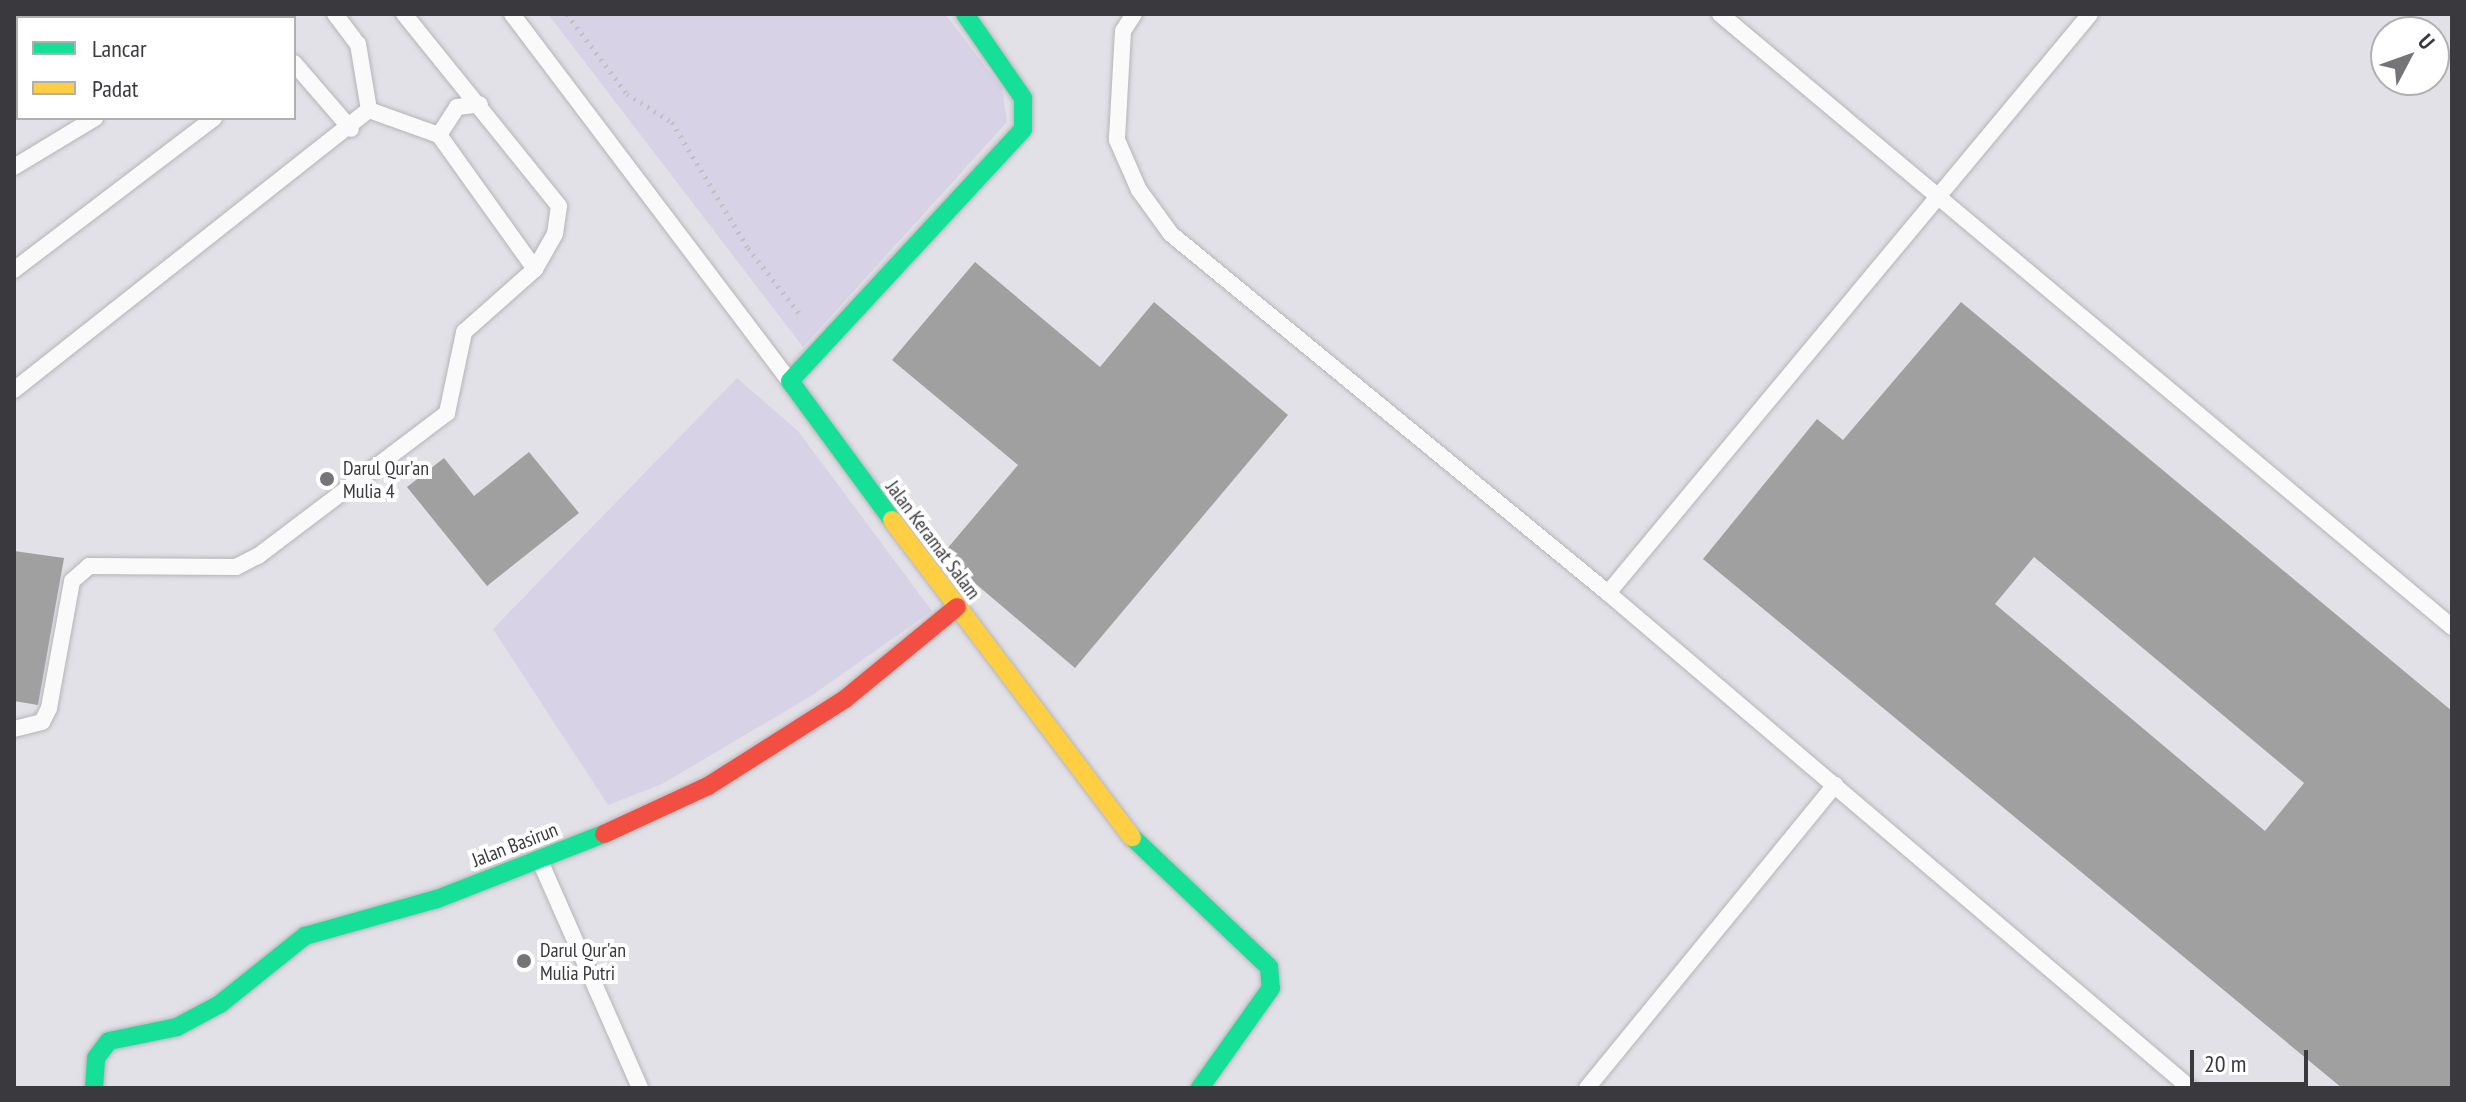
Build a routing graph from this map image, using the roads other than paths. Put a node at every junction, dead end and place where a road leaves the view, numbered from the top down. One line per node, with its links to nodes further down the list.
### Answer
1 (335, 14): 10 (lane)
2 (404, 14): 9 (lane)
3 (512, 14): 19 (lane)
4 (965, 14): 19 (street)
5 (1134, 14): 21 (lane)
6 (1720, 14): 16 (lane)
7 (2090, 14): 16 (lane)
8 (296, 65): 13 (lane)
9 (480, 104): 14 (lane); 17 (lane)
10 (369, 110): 13 (lane); 14 (lane)
11 (92, 120): 15 (lane)
12 (211, 120): 18 (lane)
13 (351, 129): 20 (lane)
14 (439, 135): 17 (lane)
15 (14, 167)
16 (1940, 196): 21 (lane); 23 (lane)
17 (535, 269): 24 (lane)
18 (14, 270)
19 (790, 381): 22 (street, Jalan Keramat Salam)
20 (14, 390)
21 (1608, 593): 25 (lane)
22 (957, 607): 26 (street, Jalan Basirun); 29 (street, Jalan Keramat Salam)
23 (2452, 627)
24 (14, 729)
25 (1835, 785): 30 (lane); 31 (lane)
26 (539, 860): 27 (street, Jalan Basirun); 28 (lane)
27 (94, 1088)
28 (640, 1088)
29 (1198, 1088)
30 (1587, 1088)
31 (2190, 1088)

